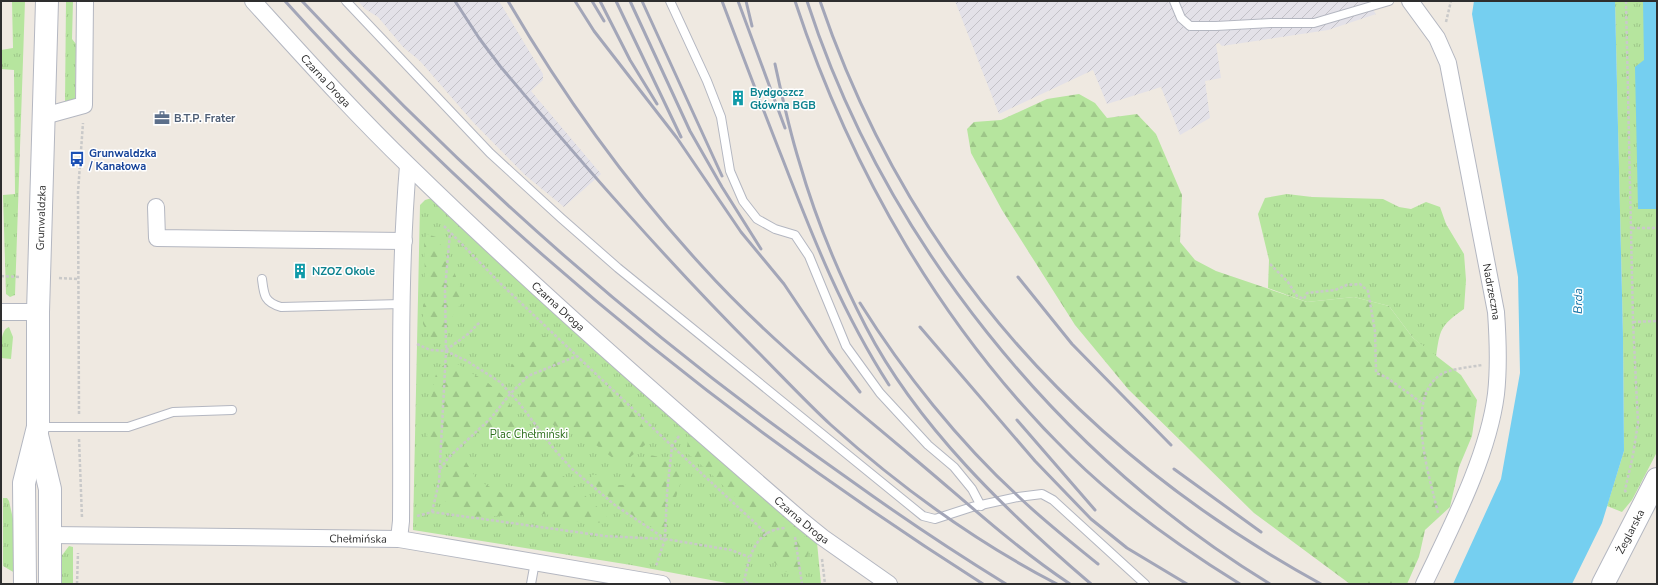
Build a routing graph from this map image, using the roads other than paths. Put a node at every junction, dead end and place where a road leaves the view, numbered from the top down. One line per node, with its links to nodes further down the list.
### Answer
1 (47, 1): 9 (main road, Grunwaldzka)
2 (85, 1): 9 (street)
3 (253, 1): 10 (street, Czarna Droga)
4 (346, 1): 20 (lane)
5 (670, 1): 20 (lane)
6 (1174, 1): 7 (lane)
7 (1389, 1)
8 (1410, 1): 31 (street, Nadrzeczna)
9 (44, 116): 16 (main road, Grunwaldzka)
10 (408, 166): 12 (street); 29 (street, Czarna Droga)
11 (156, 207): 12 (street)
12 (404, 241): 14 (street)
13 (262, 279): 14 (lane)
14 (402, 304): 22 (street)
15 (1, 312): 16 (street)
16 (38, 312): 18 (main road, Grunwaldzka)
17 (232, 410): 18 (lane)
18 (37, 431): 21 (main road, Grunwaldzka); 26 (main road, Grunwaldzka)
19 (1657, 479): 32 (main road, Żeglarska)
20 (981, 506): 30 (lane)
21 (50, 535): 22 (street, Chełmińska); 27 (main road, Grunwaldzka)
22 (399, 539): 23 (street, Chełmińska)
23 (535, 562): 24 (street, Chełmińska); 28 (lane)
24 (631, 581): 25 (street, Chełmińska)
25 (656, 583)
26 (25, 584)
27 (50, 584)
28 (531, 584)
29 (889, 584)
30 (1145, 584)
31 (1424, 584)
32 (1603, 584)

